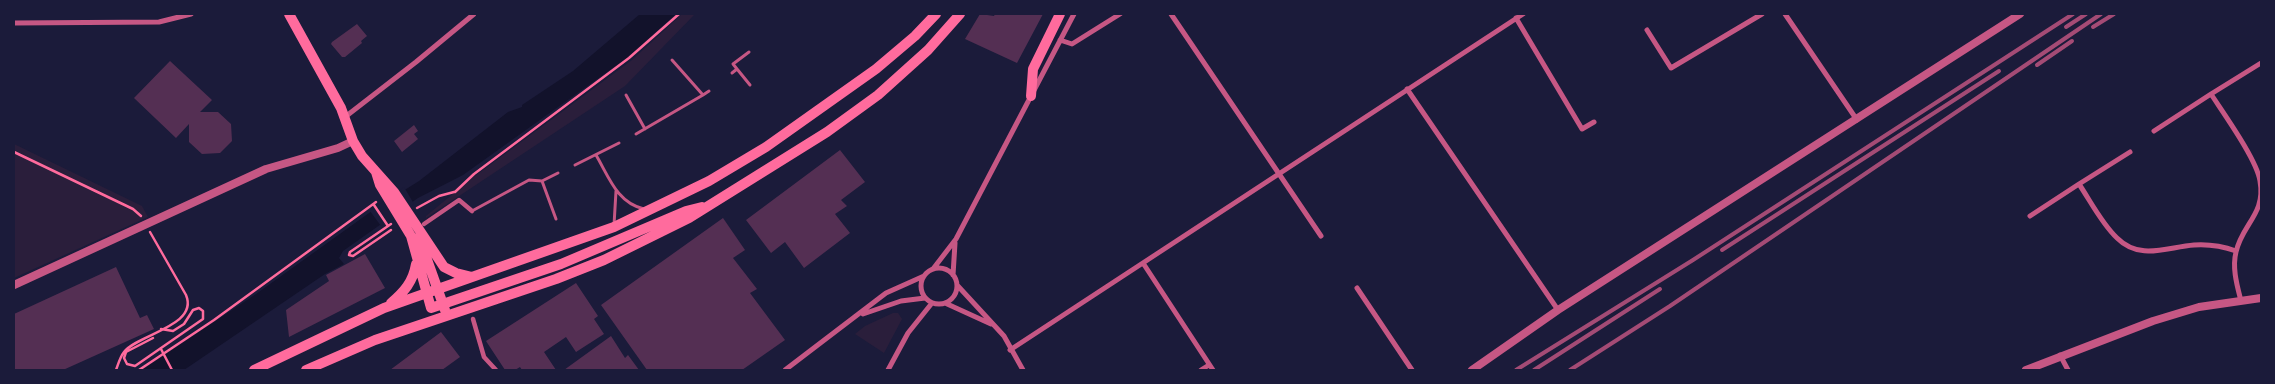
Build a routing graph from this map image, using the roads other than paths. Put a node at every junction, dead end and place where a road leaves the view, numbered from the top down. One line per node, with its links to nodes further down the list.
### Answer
1 (191, 14): 15 (street)
2 (289, 14): 30 (main road)
3 (474, 14): 30 (street)
4 (936, 14): 48 (main road)
5 (960, 14): 46 (main road)
6 (1060, 14): 29 (main road)
7 (1074, 14): 17 (street)
8 (1120, 14): 17 (street)
9 (1171, 14): 41 (street)
10 (1523, 14): 14 (street)
11 (1762, 14): 16 (street)
12 (1785, 14): 31 (street)
13 (2020, 14): 31 (street)
14 (1516, 18): 24 (street); 32 (street)
15 (14, 23)
16 (1647, 30)
17 (1060, 40): 29 (street)
18 (748, 52): 21 (lane)
19 (672, 60): 28 (lane)
20 (2261, 63): 26 (street)
21 (737, 69): 22 (lane); 23 (lane)
22 (732, 72)
23 (750, 85)
24 (1407, 89): 41 (street); 76 (street)
25 (709, 91): 28 (lane)
26 (2211, 94): 34 (street); 49 (street)
27 (626, 95): 33 (lane)
28 (703, 95): 33 (lane)
29 (1031, 96): 56 (street)
30 (345, 117): 36 (main road)
31 (1856, 120): 76 (street)
32 (1594, 122)
33 (645, 129): 35 (lane)
34 (2154, 131)
35 (636, 134)
36 (353, 141): 50 (main road); 65 (street)
37 (619, 143): 39 (lane)
38 (2130, 152): 44 (street)
39 (596, 154): 40 (lane); 45 (lane)
40 (575, 165)
41 (1280, 172): 55 (street); 59 (street)
42 (558, 174): 43 (lane)
43 (542, 181): 47 (lane); 52 (lane)
44 (2080, 184): 51 (street); 57 (street)
45 (616, 190): 48 (lane); 54 (lane)
46 (717, 202): 74 (main road); 78 (main road)
47 (472, 211): 53 (street)
48 (650, 211): 54 (main road)
49 (2260, 211): 57 (street)
50 (410, 215): 53 (main road); 58 (main road)
51 (2030, 216)
52 (556, 219)
53 (420, 225): 63 (main road); 67 (main road)
54 (614, 227): 63 (main road)
55 (1321, 236)
56 (956, 240): 60 (street); 61 (street)
57 (2236, 251): 71 (street)
58 (417, 262): 68 (main road); 75 (main road)
59 (1143, 263): 81 (street); 83 (street)
60 (933, 269): 61 (street); 62 (street)
61 (953, 275): 64 (street)
62 (924, 276): 69 (street); 77 (street)
63 (473, 277): 67 (main road)
64 (957, 285): 73 (street); 80 (street)
65 (14, 286)
66 (1357, 288): 91 (street)
67 (438, 289): 68 (main road); 74 (main road)
68 (426, 294): 74 (main road); 75 (main road)
69 (925, 298): 72 (street); 77 (street)
70 (2261, 298): 71 (street)
71 (2241, 301): 82 (street)
72 (932, 303): 73 (street); 88 (street)
73 (945, 303): 80 (street)
74 (443, 304): 78 (main road)
75 (384, 308): 84 (main road)
76 (1558, 310): 92 (street)
77 (858, 316): 87 (street)
78 (446, 317): 85 (main road)
79 (473, 319): 86 (street)
80 (991, 324): 81 (street)
81 (1010, 350): 89 (street)
82 (2060, 356): 93 (street); 94 (street)
83 (1211, 368): 90 (street)
84 (254, 370)
85 (306, 370)
86 (496, 370)
87 (785, 370)
88 (888, 370)
89 (1023, 370)
90 (1202, 370)
91 (1412, 370)
92 (1472, 370)
93 (2026, 370)
94 (2068, 370)

